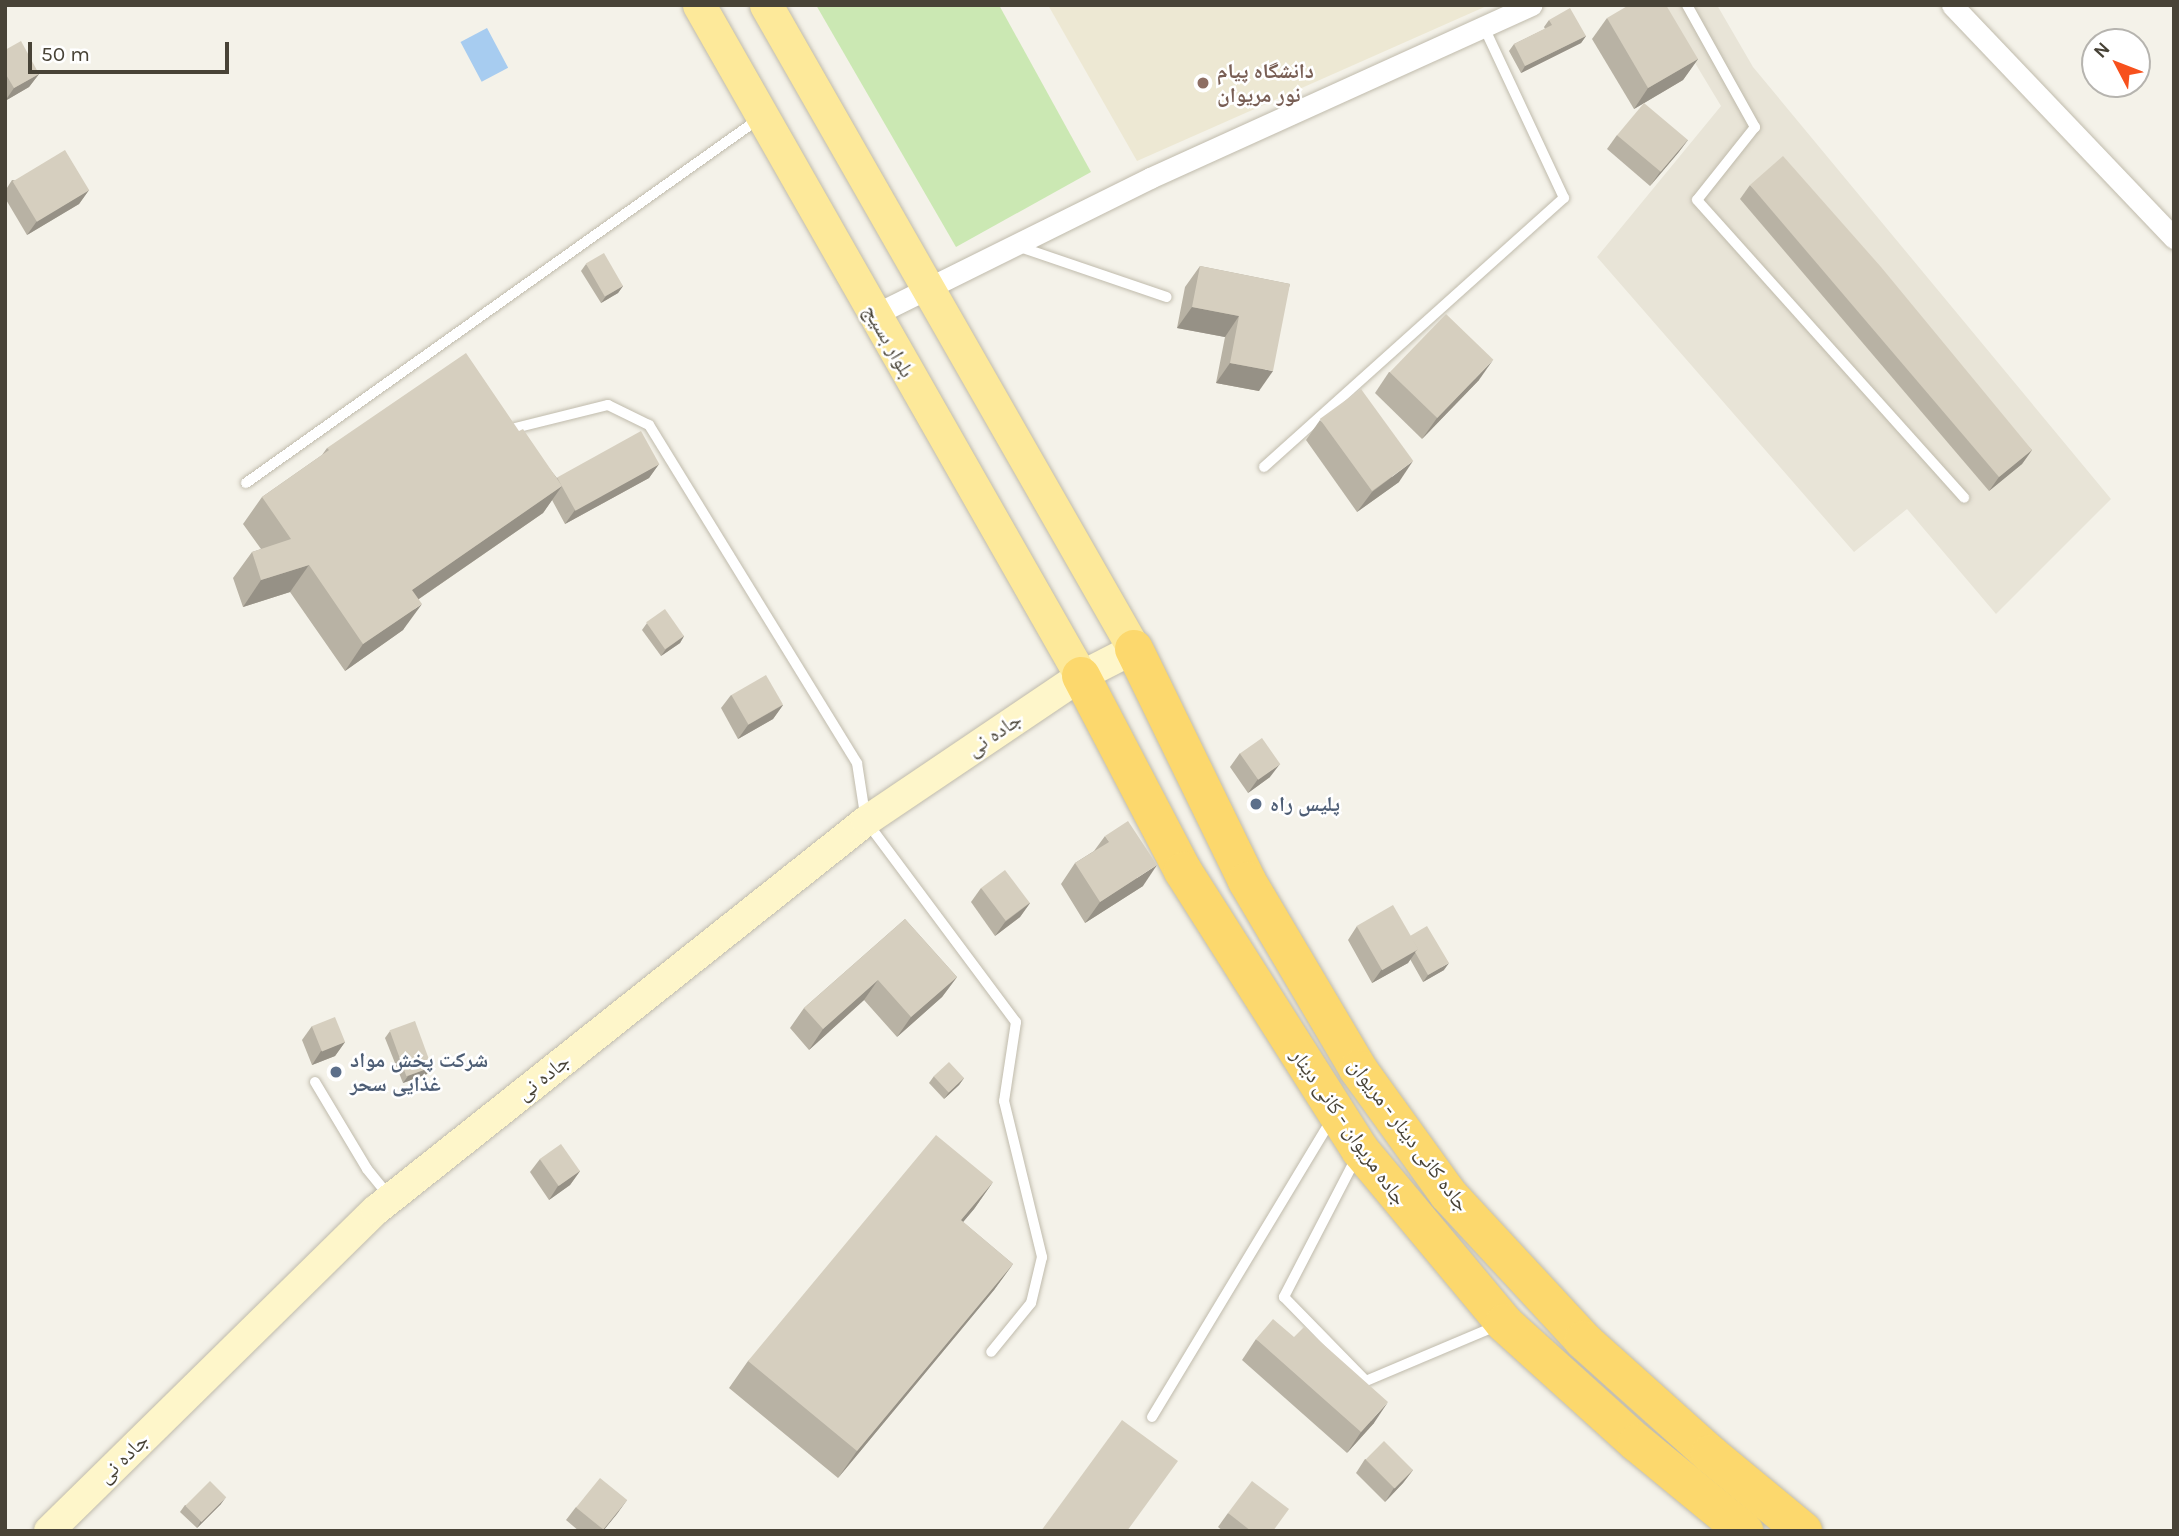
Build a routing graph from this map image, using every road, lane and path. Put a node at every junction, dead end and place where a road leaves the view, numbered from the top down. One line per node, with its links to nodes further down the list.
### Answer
1 (699, 5): 7 (main road, بلوار بسیج)
2 (766, 5): 10 (main road)
3 (1532, 5): 6 (street)
4 (1687, 5): 16 (lane)
5 (1952, 5): 8 (street)
6 (1484, 27): 9 (street); 14 (lane)
7 (762, 116): 12 (main road, بلوار بسیج); 15 (lane)
8 (2174, 238)
9 (1015, 246): 10 (street); 11 (lane)
10 (926, 289): 12 (street); 17 (main road)
11 (1167, 297)
12 (874, 315): 18 (main road, بلوار بسیج)
13 (515, 428): 19 (lane)
14 (1264, 467)
15 (246, 483)
16 (1964, 498)
17 (1134, 649): 18 (main road, جاده نی); 29 (highway, جاده کانی دینار - مریوان)
18 (1081, 676): 19 (main road, جاده نی); 21 (highway, جاده مریوان - کانی دینار)
19 (866, 821): 23 (main road, جاده نی); 25 (lane)
20 (315, 1082): 23 (lane)
21 (1336, 1114): 22 (highway, جاده مریوان - کانی دینار); 26 (lane)
22 (1360, 1150): 24 (highway, جاده مریوان - کانی دینار); 24 (lane)
23 (391, 1198): 27 (main road, جاده نی)
24 (1504, 1323): 28 (highway, جاده مریوان - کانی دینار)
25 (991, 1352)
26 (1152, 1417)
27 (49, 1531)
28 (1744, 1531)
29 (1803, 1531)

